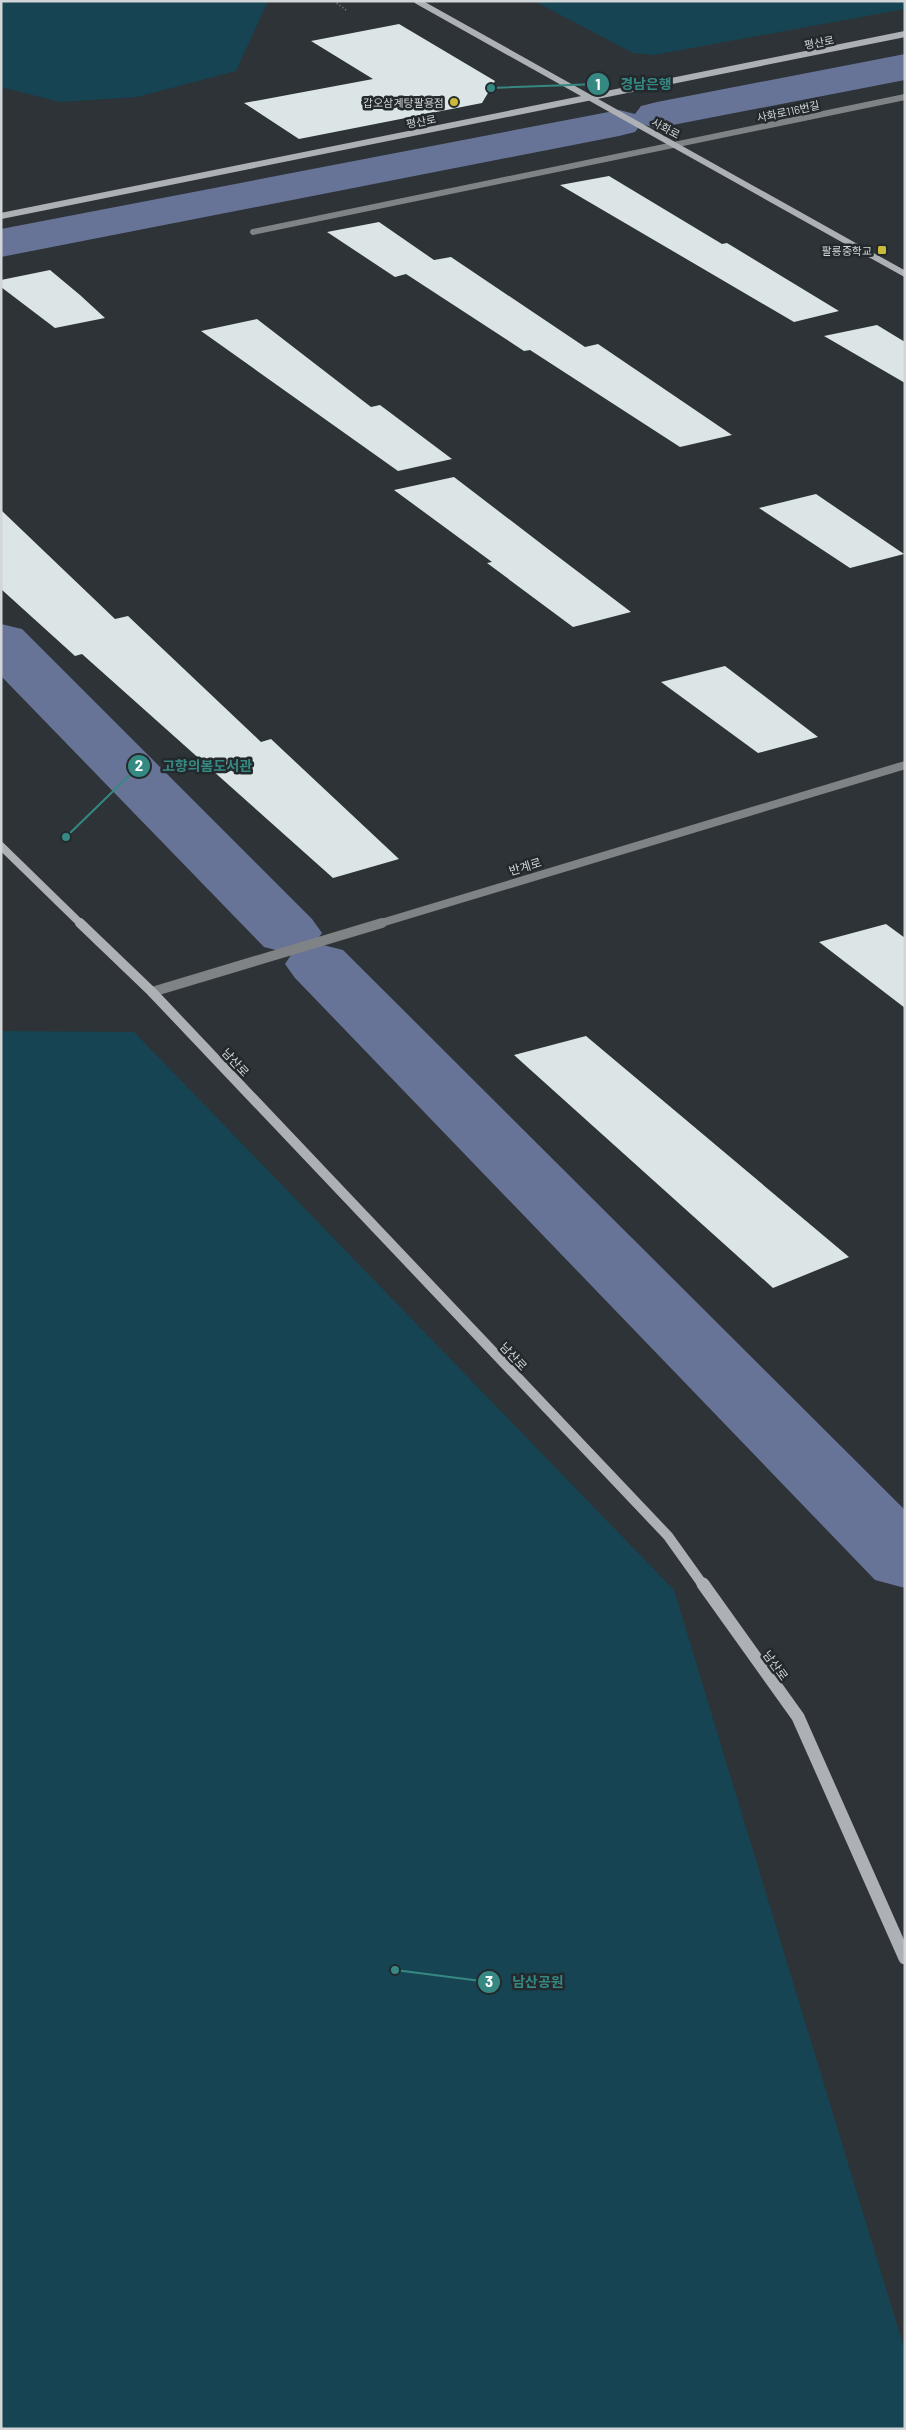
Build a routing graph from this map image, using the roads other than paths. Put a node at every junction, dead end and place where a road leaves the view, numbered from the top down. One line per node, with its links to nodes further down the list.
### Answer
1 (417, 1): 4 (main road, 사화로)
2 (905, 34): 4 (main road, 평산로)
3 (905, 96): 5 (street, 사화로116번길)
4 (587, 97): 5 (main road, 사화로); 6 (main road, 평산로)
5 (674, 144): 7 (street, 사화로116번길); 8 (main road, 사화로)
6 (1, 216)
7 (253, 232)
8 (905, 274)
9 (905, 765): 11 (street, 반계로)
10 (1, 846): 11 (main road, 남산로)
11 (152, 992): 12 (main road, 남산로)
12 (905, 1958)

